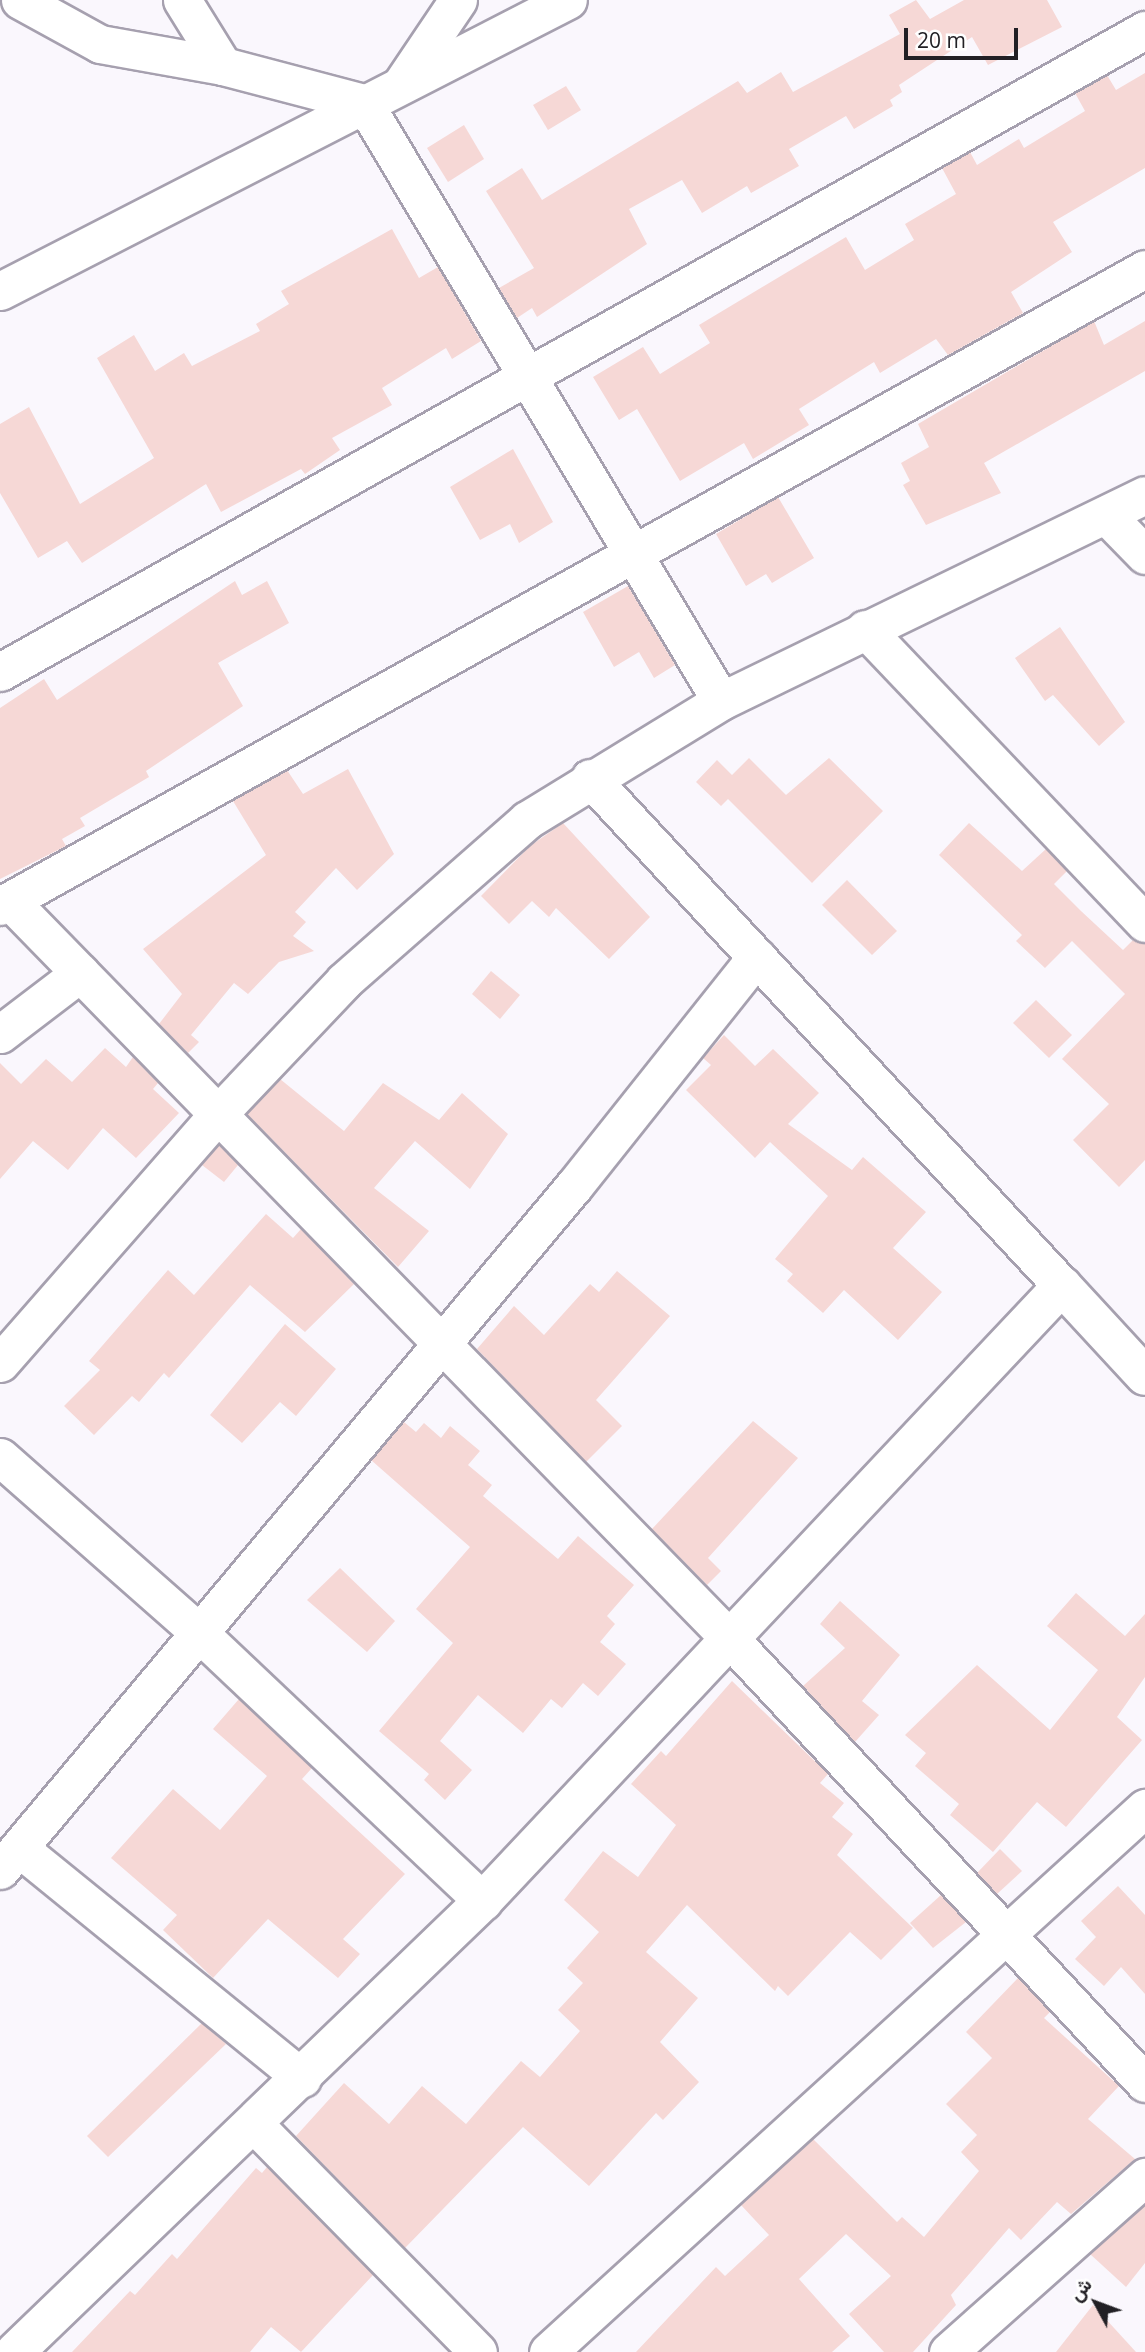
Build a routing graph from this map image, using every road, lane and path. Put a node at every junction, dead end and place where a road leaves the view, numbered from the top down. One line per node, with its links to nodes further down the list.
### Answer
1 (20, 0): 6 (street)
2 (182, 0): 6 (street)
3 (458, 0): 7 (street)
4 (568, 0): 7 (street)
5 (1145, 30): 11 (street)
6 (222, 66): 8 (street)
7 (401, 84): 8 (street)
8 (364, 103): 10 (street); 11 (street)
9 (1145, 269): 14 (street)
10 (0, 291)
11 (528, 378): 14 (street); 17 (street)
12 (1145, 495): 13 (street)
13 (1105, 515): 15 (street); 16 (street)
14 (633, 554): 18 (street); 20 (street)
15 (1145, 555)
16 (865, 629): 18 (street); 21 (street)
17 (0, 672)
18 (721, 701): 19 (street)
19 (590, 778): 22 (street); 25 (street)
20 (5, 904): 23 (street)
21 (1145, 923)
22 (756, 957): 26 (street); 27 (street)
23 (80, 973): 24 (street); 25 (street)
24 (0, 1034)
25 (218, 1114): 27 (street); 28 (street)
26 (1062, 1286): 29 (street); 32 (street)
27 (441, 1343): 31 (street); 32 (street)
28 (0, 1363)
29 (1145, 1376)
30 (0, 1458): 31 (street)
31 (196, 1630): 34 (street); 35 (street)
32 (732, 1641): 35 (street); 36 (street)
33 (1145, 1808): 36 (street)
34 (10, 1859): 37 (street)
35 (483, 1901): 37 (street)
36 (1003, 1937): 38 (street); 43 (street)
37 (302, 2078): 39 (street)
38 (1145, 2083)
39 (255, 2125): 41 (street); 42 (street)
40 (1145, 2177): 44 (street)
41 (15, 2352)
42 (478, 2352)
43 (548, 2352)
44 (948, 2352)

